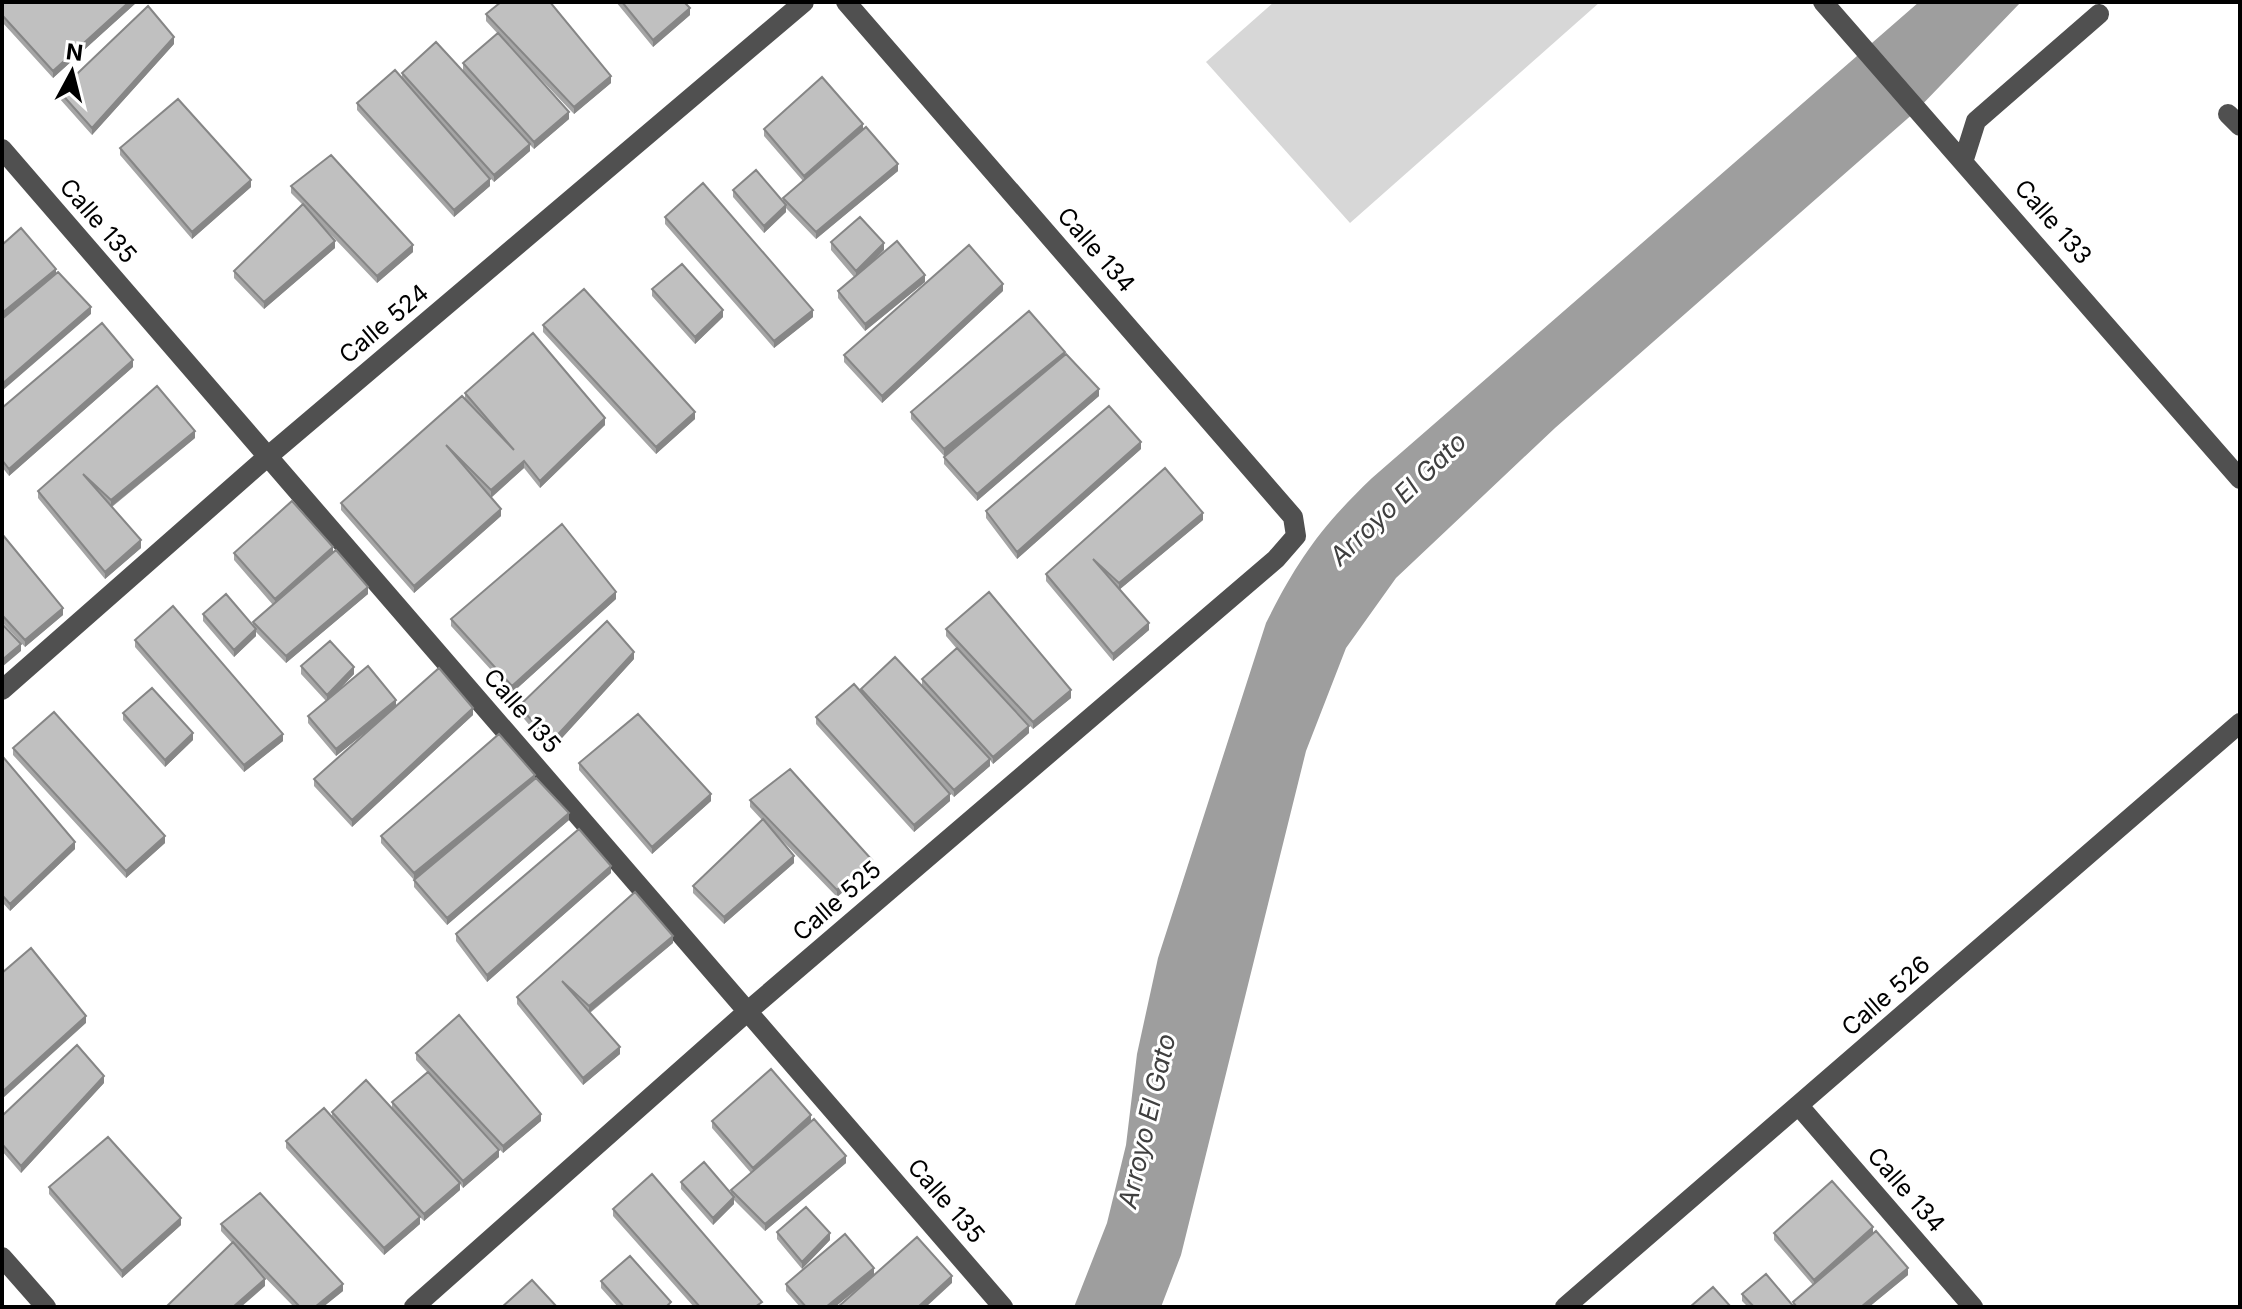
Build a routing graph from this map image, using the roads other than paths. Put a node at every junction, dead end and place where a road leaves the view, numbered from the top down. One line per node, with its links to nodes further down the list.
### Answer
1 (804, 2): 7 (street, Calle 524)
2 (846, 2): 9 (street, Calle 134)
3 (1823, 2): 6 (street, Calle 133)
4 (2099, 14): 6 (street)
5 (2, 149): 7 (street, Calle 135)
6 (1957, 151): 8 (street, Calle 133)
7 (266, 458): 10 (street, Calle 524); 12 (street, Calle 135)
8 (2240, 479)
9 (1296, 536): 12 (street, Calle 525)
10 (2, 690)
11 (2240, 723): 13 (street, Calle 526)
12 (748, 1011): 16 (street, Calle 525); 17 (street, Calle 135)
13 (1799, 1106): 18 (street, Calle 526); 19 (street, Calle 134)
14 (2, 1257): 15 (street)
15 (46, 1307)
16 (414, 1307)
17 (1003, 1307)
18 (1565, 1307)
19 (1973, 1307)

